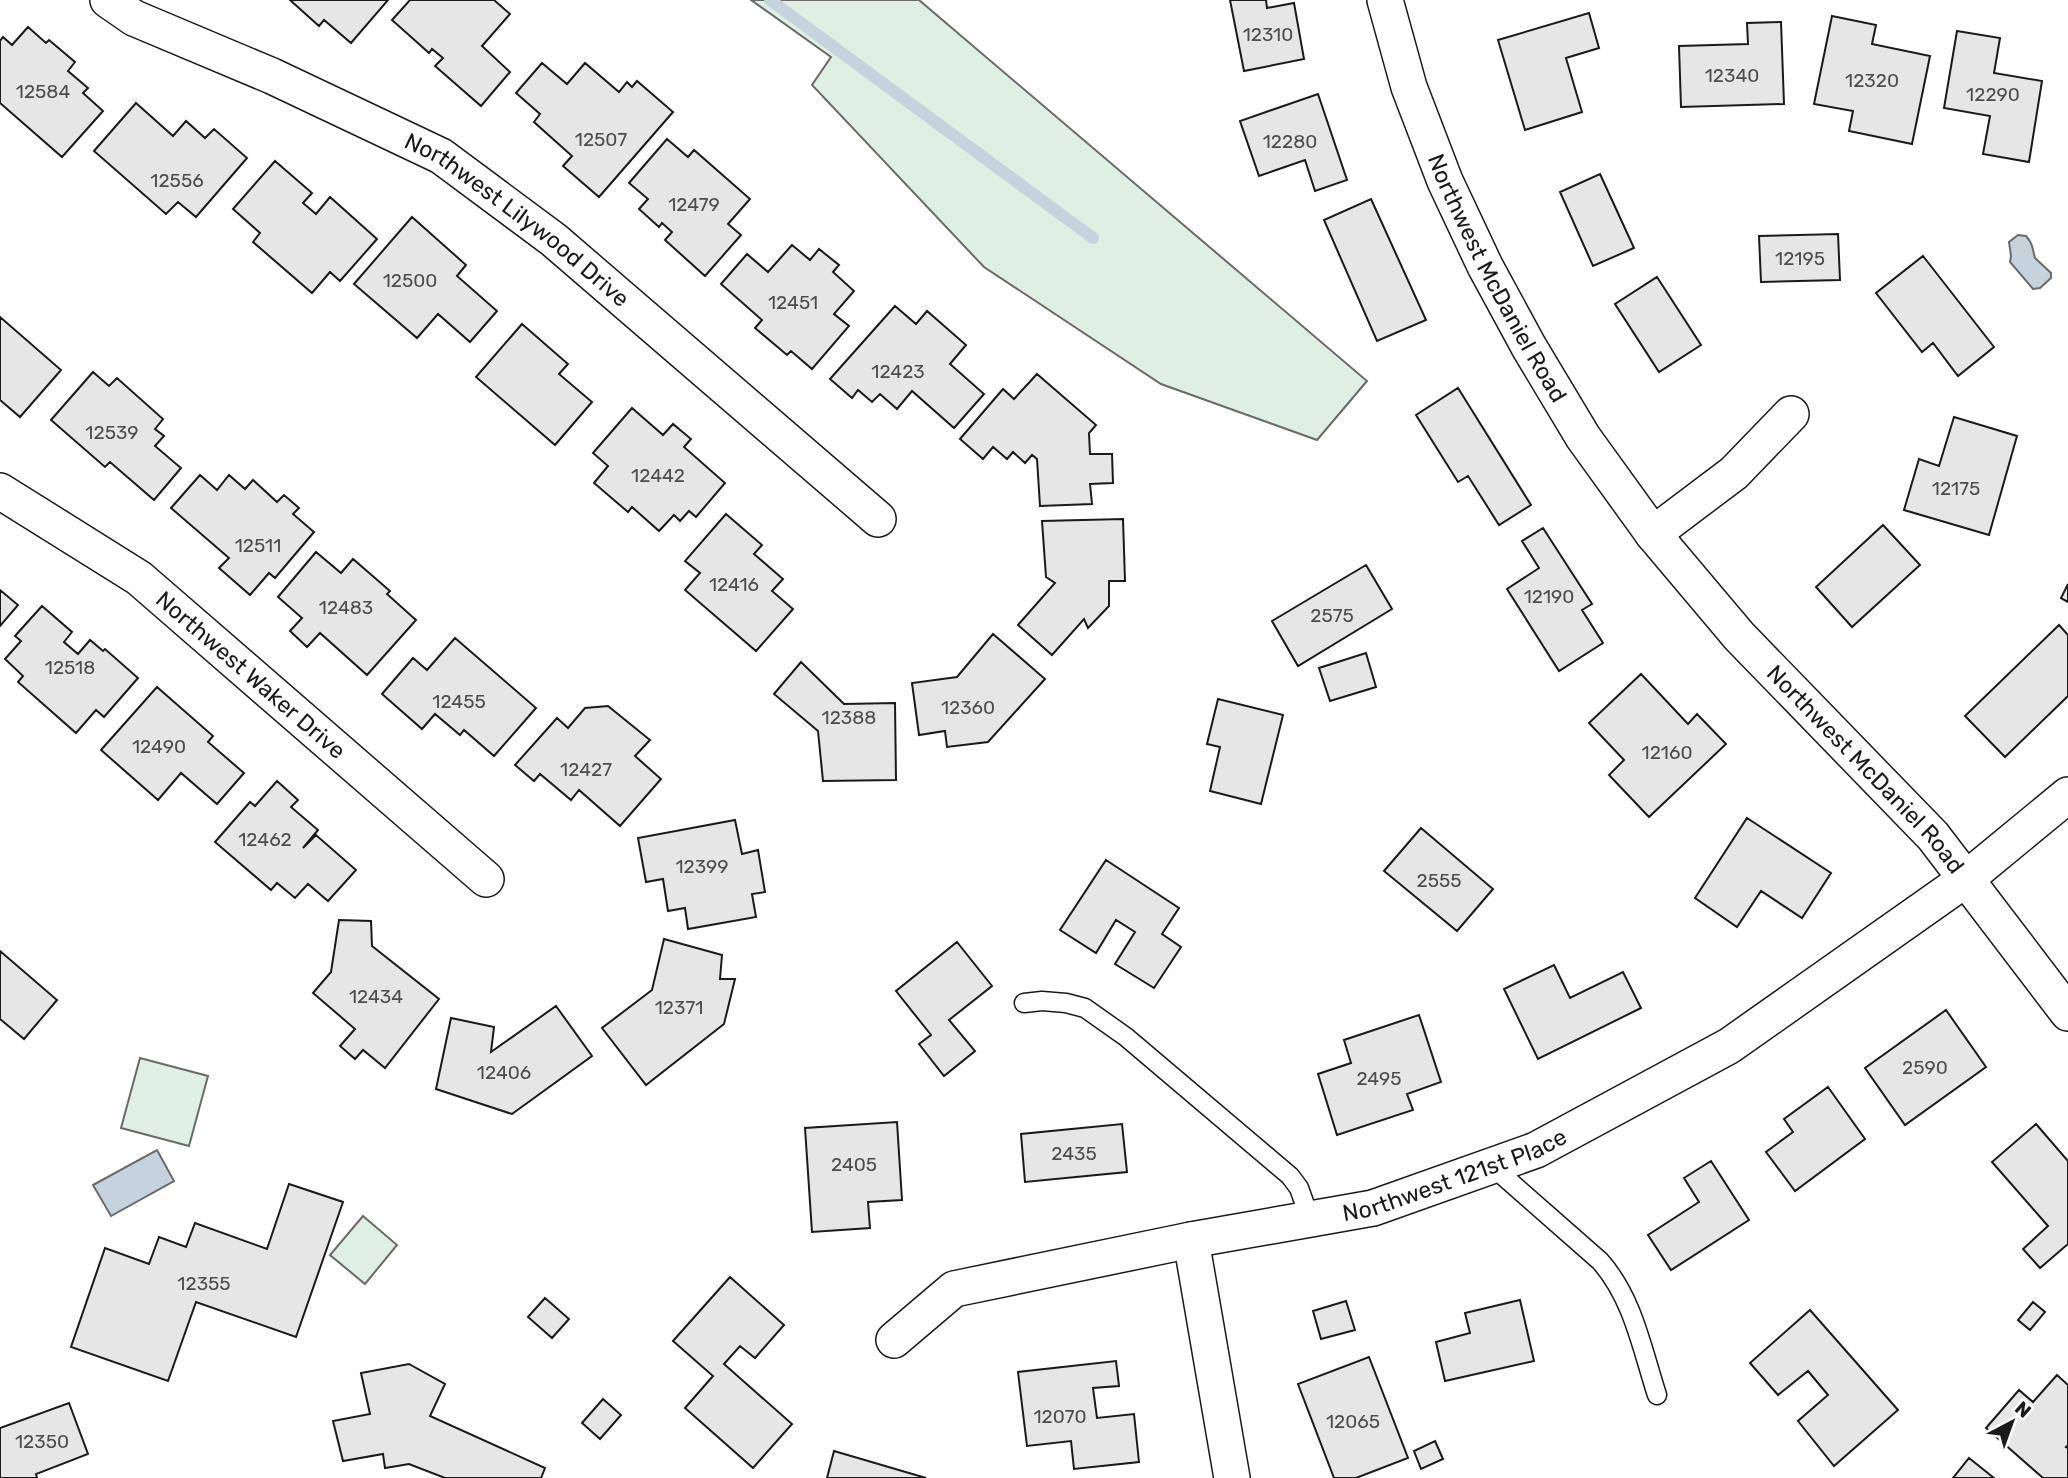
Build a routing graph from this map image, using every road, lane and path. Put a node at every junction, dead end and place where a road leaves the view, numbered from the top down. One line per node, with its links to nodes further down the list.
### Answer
1 (108, 0): 5 (street, Northwest Lilywood Drive)
2 (1385, 0): 6 (street, Northwest McDaniel Road)
3 (1791, 414): 6 (street)
4 (0, 491): 8 (street, Northwest Waker Drive)
5 (878, 519)
6 (1653, 534): 9 (street, Northwest McDaniel Road)
7 (2068, 795): 9 (street, Northwest 121st Place)
8 (486, 879)
9 (1966, 879): 11 (street, Northwest McDaniel Road); 12 (street, Northwest 121st Place)
10 (1024, 1003): 13 (lane)
11 (2068, 1013)
12 (1492, 1166): 13 (street, Northwest 121st Place); 16 (lane)
13 (1310, 1219): 14 (street, Northwest 121st Place)
14 (1191, 1240): 15 (street, Northwest 121st Place); 17 (street)
15 (894, 1340)
16 (1657, 1395)
17 (1232, 1478)

